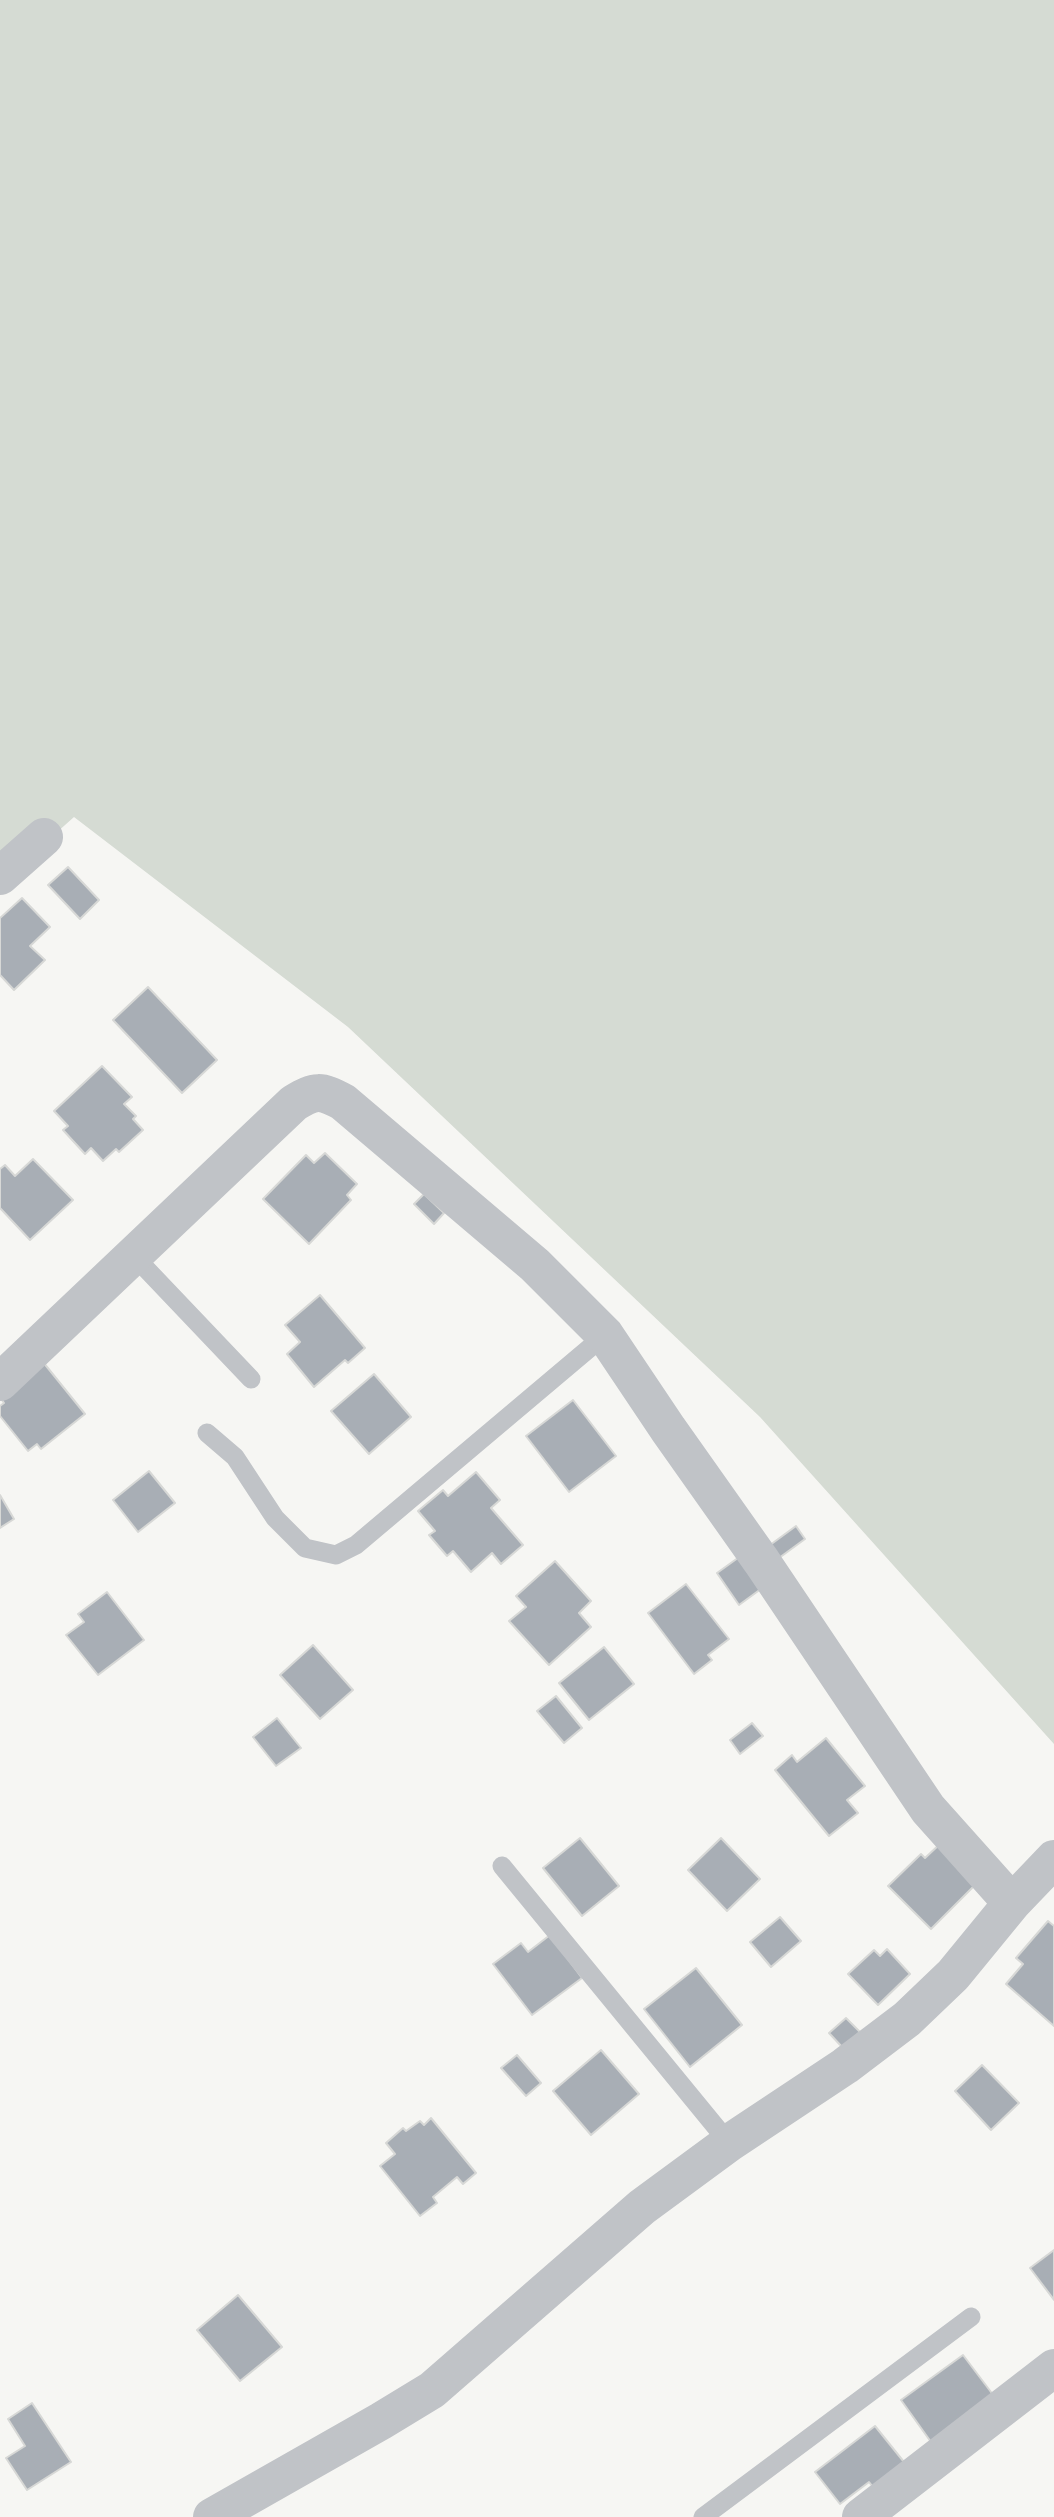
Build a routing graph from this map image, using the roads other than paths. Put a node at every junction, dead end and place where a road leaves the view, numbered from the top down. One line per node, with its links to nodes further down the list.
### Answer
1 (44, 837): 2 (street)
2 (0, 876)
3 (133, 1255): 4 (street); 5 (lane); 6 (street)
4 (605, 1335): 7 (lane); 10 (street)
5 (251, 1380)
6 (0, 1382)
7 (207, 1433)
8 (1054, 1859): 10 (street)
9 (502, 1866): 11 (lane)
10 (1012, 1903): 11 (street)
11 (729, 2143): 14 (street)
12 (971, 2317): 15 (lane)
13 (1054, 2368): 16 (street)
14 (212, 2517)
15 (703, 2517)
16 (861, 2517)

